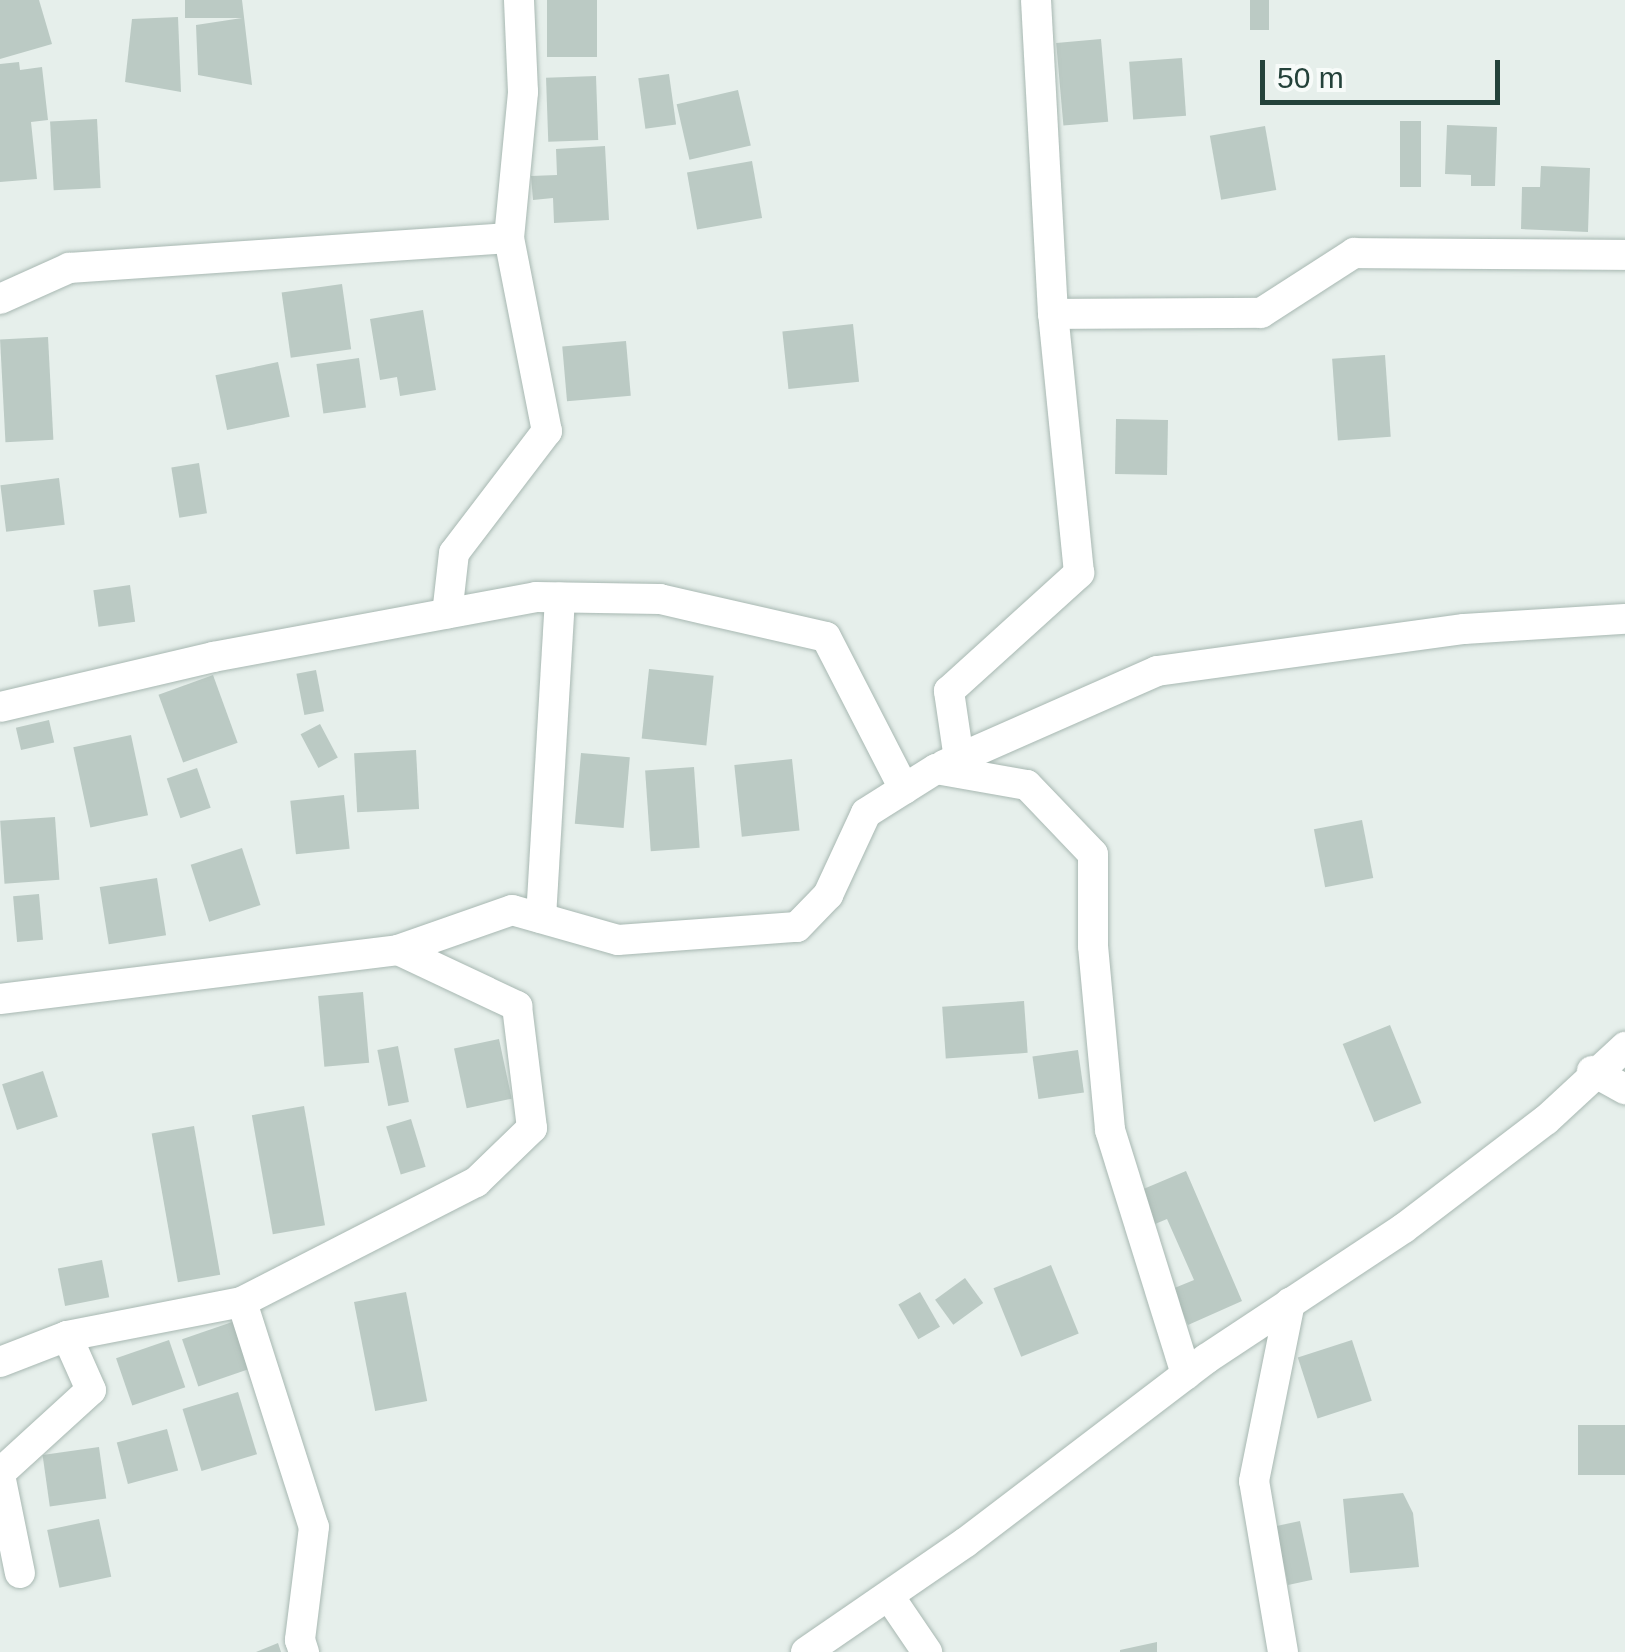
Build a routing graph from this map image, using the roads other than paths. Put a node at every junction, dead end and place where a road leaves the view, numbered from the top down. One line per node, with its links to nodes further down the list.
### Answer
1 (519, 0): 3 (street)
2 (1036, 0): 6 (street)
3 (510, 238): 5 (street); 8 (street)
4 (1625, 255): 6 (street)
5 (0, 299)
6 (1053, 314): 11 (street)
7 (560, 598): 8 (street); 12 (street); 13 (street)
8 (447, 614): 10 (street)
9 (1625, 619): 11 (street)
10 (0, 707)
11 (948, 764): 12 (street); 23 (street)
12 (904, 789): 13 (street)
13 (542, 918): 14 (street)
14 (398, 950): 15 (street); 19 (street)
15 (0, 999)
16 (1625, 1046): 17 (street)
17 (1592, 1071): 18 (street); 20 (street)
18 (1625, 1089)
19 (242, 1302): 21 (street); 27 (street)
20 (1290, 1303): 23 (street); 30 (street)
21 (66, 1336): 22 (street); 24 (street)
22 (0, 1362)
23 (1186, 1374): 26 (street)
24 (1, 1474): 25 (street)
25 (20, 1573)
26 (889, 1596): 28 (street); 29 (street)
27 (304, 1652)
28 (806, 1652)
29 (927, 1652)
30 (1282, 1652)

